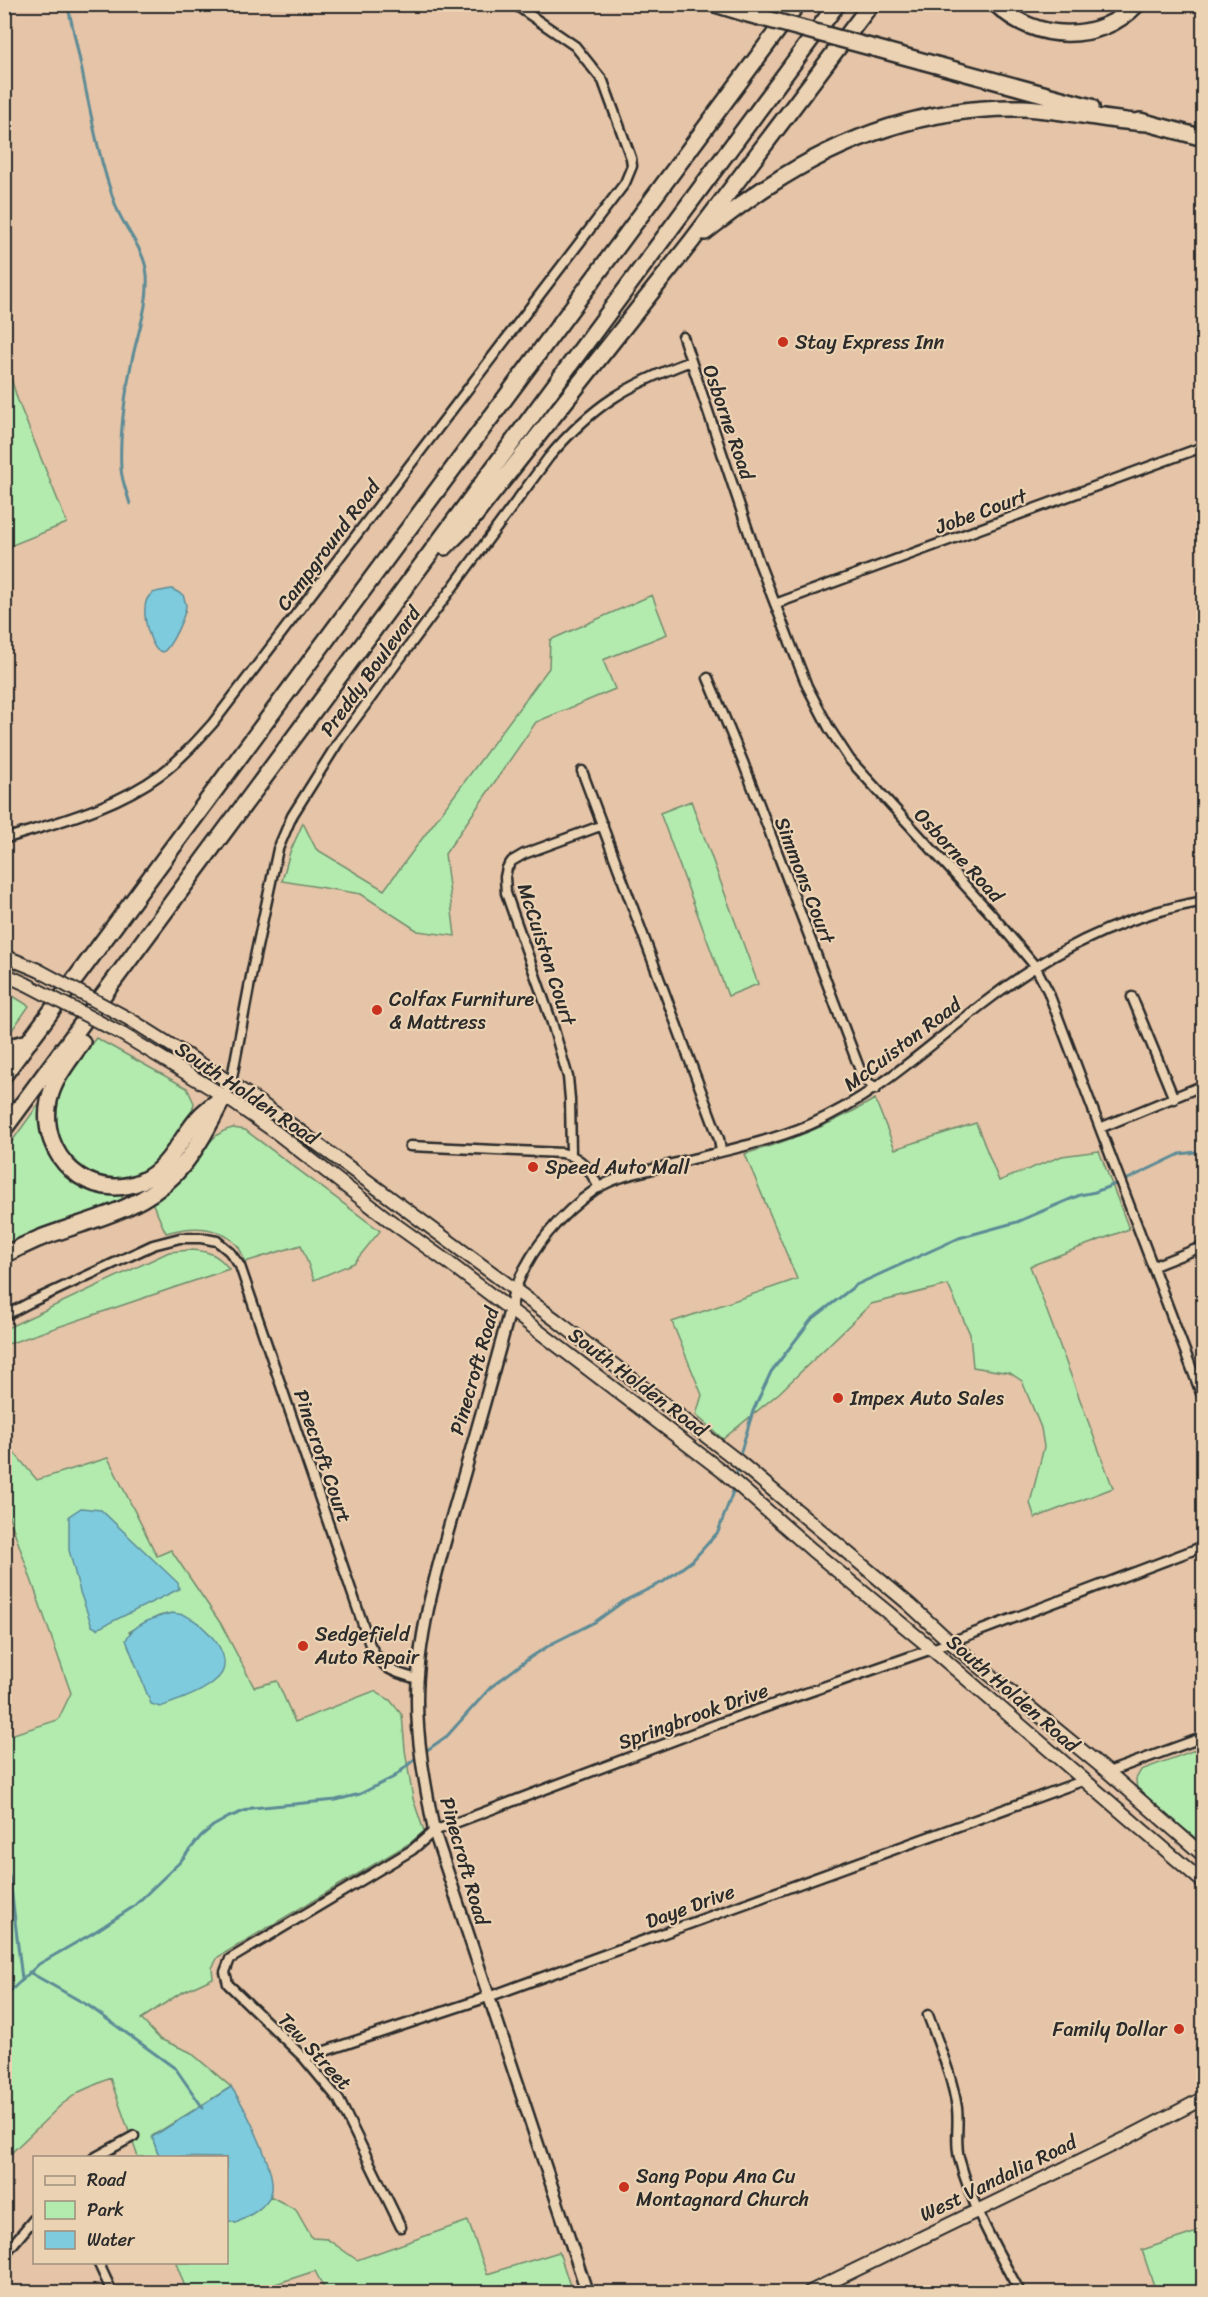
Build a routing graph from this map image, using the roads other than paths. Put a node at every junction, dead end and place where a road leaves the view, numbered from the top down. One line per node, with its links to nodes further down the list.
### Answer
1 (514, 4): 19 (street, Campground Road)
2 (715, 4): 8 (highway, bridge)
3 (797, 4): 26 (highway)
4 (837, 4): 14 (highway)
5 (871, 4): 10 (highway)
6 (996, 4): 7 (highway)
7 (1137, 4)
8 (1149, 123): 9 (highway); 10 (highway)
9 (1203, 138)
10 (691, 242): 14 (highway)
11 (683, 337): 12 (street, Osborne Road)
12 (691, 361): 15 (street, Osborne Road); 31 (street, Preddy Boulevard)
13 (1197, 449): 15 (street, Jobe Court)
14 (411, 579): 25 (highway)
15 (775, 604): 22 (street, Osborne Road)
16 (708, 678): 30 (street, Simmons Court)
17 (582, 771): 18 (street)
18 (603, 825): 36 (street); 37 (street, McCuiston Court)
19 (4, 838)
20 (1203, 901): 22 (street, McCuiston Road)
21 (4, 956): 31 (main road, South Holden Road, bridge)
22 (1035, 966): 30 (street, McCuiston Road); 33 (street, Osborne Road)
23 (4, 974): 31 (main road, South Holden Road, bridge)
24 (1132, 997): 32 (street)
25 (100, 1002): 31 (highway); 34 (highway)
26 (29, 1042): 27 (highway); 28 (highway)
27 (4, 1053)
28 (4, 1075)
29 (1203, 1085): 32 (street)
30 (876, 1089): 36 (street, McCuiston Road)
31 (228, 1090): 40 (highway); 42 (main road, South Holden Road); 43 (main road, South Holden Road)
32 (1174, 1099): 33 (street)
33 (1101, 1128): 41 (street, Osborne Road)
34 (4, 1129)
35 (410, 1146): 37 (street)
36 (721, 1151): 38 (street, McCuiston Road)
37 (571, 1155): 38 (street)
38 (599, 1188): 42 (street, McCuiston Road)
39 (1203, 1246): 41 (street)
40 (4, 1254)
41 (1154, 1266): 45 (street, Osborne Road)
42 (515, 1290): 43 (street, Pinecroft Road); 47 (main road, South Holden Road)
43 (510, 1310): 48 (main road, South Holden Road); 49 (street, Pinecroft Road)
44 (4, 1317): 49 (street, Pinecroft Court)
45 (1203, 1401)
46 (1203, 1546): 47 (street, Springbrook Drive)
47 (950, 1641): 48 (street, Springbrook Drive); 51 (main road, South Holden Road)
48 (932, 1649): 52 (main road, South Holden Road); 53 (street, Springbrook Drive)
49 (418, 1680): 53 (street, Pinecroft Road)
50 (1203, 1737): 51 (street)
51 (1108, 1772): 54 (main road, South Holden Road)
52 (1085, 1780): 55 (main road, South Holden Road); 57 (street, Daye Drive)
53 (434, 1831): 56 (street, Springbrook Drive); 57 (street, Pinecroft Road)
54 (1203, 1856)
55 (1203, 1883)
56 (225, 1972): 59 (street, Tew Street)
57 (488, 1997): 59 (street, Daye Drive); 69 (street, Pinecroft Road)
58 (928, 2015): 63 (street)
59 (304, 2058): 65 (street, Tew Street)
60 (1203, 2098): 63 (main road, West Vandalia Road)
61 (134, 2136): 62 (street)
62 (96, 2156)
63 (976, 2210): 70 (main road, West Vandalia Road); 71 (street)
64 (33, 2220): 66 (street)
65 (401, 2227)
66 (4, 2255)
67 (99, 2264): 68 (street)
68 (112, 2292)
69 (587, 2292)
70 (810, 2292)
71 (1020, 2292)

